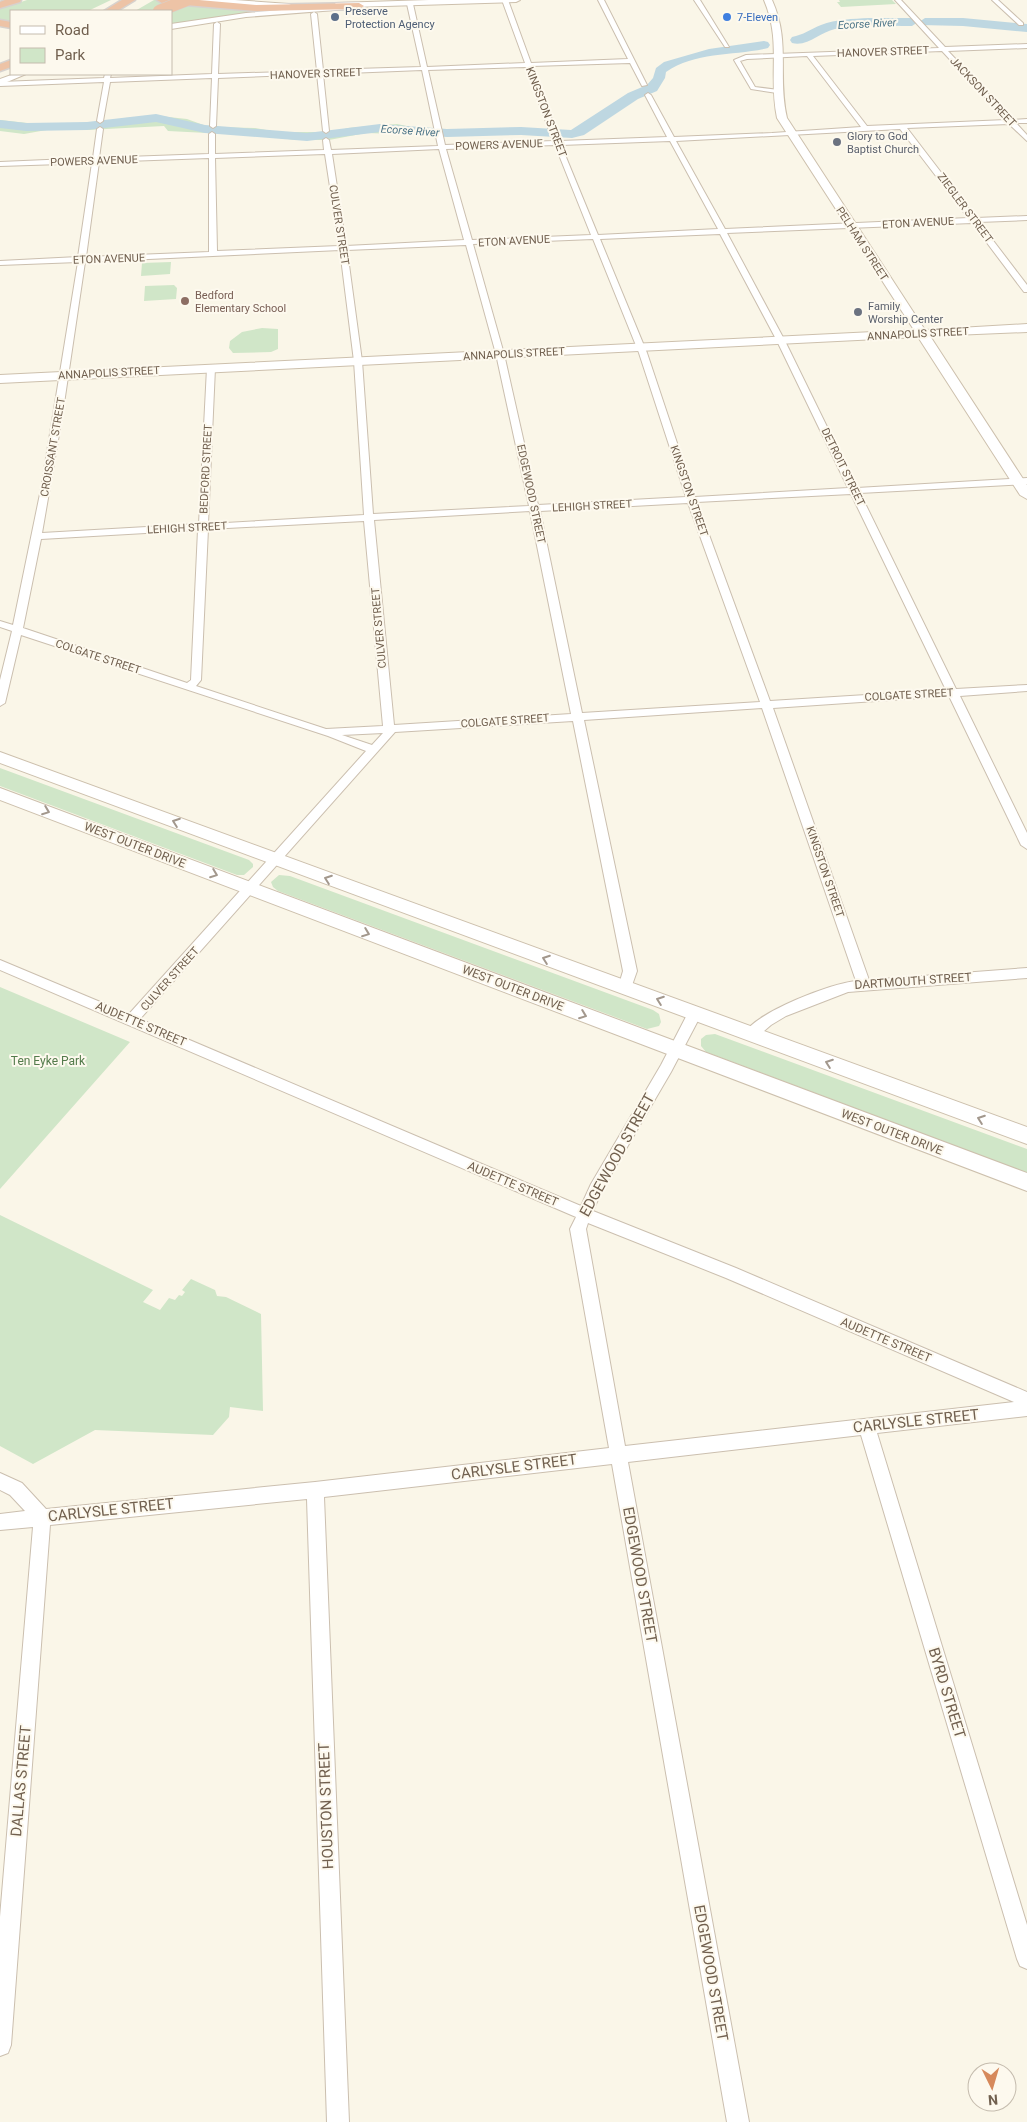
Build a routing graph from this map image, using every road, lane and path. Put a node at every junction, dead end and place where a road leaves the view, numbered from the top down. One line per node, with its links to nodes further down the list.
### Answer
1 (16, 0): 18 (highway)
2 (115, 0): 22 (highway)
3 (162, 0): 20 (highway)
4 (188, 0): 24 (highway, bridge)
5 (199, 0): 20 (street)
6 (244, 0): 19 (highway)
7 (486, 0): 8 (street); 17 (street)
8 (506, 0): 9 (street); 36 (street, KINGSTON STREET)
9 (516, 0)
10 (601, 0): 35 (street)
11 (697, 0): 30 (street)
12 (768, 0): 34 (street, PELHAM STREET)
13 (898, 0): 32 (street, JACKSON STREET)
14 (995, 0): 28 (street)
15 (135, 2): 22 (highway); 23 (highway)
16 (390, 2): 17 (street); 21 (street)
17 (410, 4): 37 (street, EDGEWOOD STREET)
18 (0, 5)
19 (345, 5): 20 (street); 21 (street)
20 (256, 6): 21 (highway); 26 (street)
21 (359, 6): 26 (street)
22 (105, 10)
23 (125, 10)
24 (162, 10)
25 (314, 14): 38 (street, CULVER STREET)
26 (246, 15): 29 (street)
27 (217, 24): 41 (street)
28 (1021, 24)
29 (172, 27)
30 (727, 46)
31 (1027, 46): 32 (street, HANOVER STREET)
32 (944, 49): 33 (street, HANOVER STREET); 48 (street, JACKSON STREET)
33 (809, 55): 34 (street, HANOVER STREET); 50 (street)
34 (780, 56): 45 (street, PELHAM STREET); 45 (street, HANOVER STREET)
35 (632, 61): 36 (street, HANOVER STREET); 44 (street)
36 (528, 65): 37 (street, HANOVER STREET); 52 (street, KINGSTON STREET)
37 (426, 69): 38 (street, HANOVER STREET); 55 (street, EDGEWOOD STREET)
38 (321, 74): 41 (street, HANOVER STREET); 56 (street, CULVER STREET)
39 (20, 75): 43 (street)
40 (108, 75): 42 (street, CROISSANT STREET)
41 (215, 77): 42 (street, HANOVER STREET); 57 (street)
42 (106, 81): 43 (street, HANOVER STREET); 58 (street, CROISSANT STREET)
43 (0, 83)
44 (644, 85)
45 (778, 91): 51 (street, PELHAM STREET)
46 (648, 95): 53 (street, DETROIT STREET)
47 (1027, 121): 48 (street, POWERS AVENUE)
48 (1011, 122): 49 (street, POWERS AVENUE); 54 (street, JACKSON STREET)
49 (902, 127): 50 (street, POWERS AVENUE); 61 (street, ZIEGLER STREET)
50 (865, 128): 51 (street, POWERS AVENUE)
51 (790, 133): 53 (street, POWERS AVENUE); 62 (street, PELHAM STREET)
52 (555, 136): 53 (street, POWERS AVENUE); 55 (street, POWERS AVENUE); 64 (street, KINGSTON STREET)
53 (672, 138): 63 (street, DETROIT STREET)
54 (1027, 140)
55 (443, 148): 56 (street, POWERS AVENUE); 65 (street, EDGEWOOD STREET)
56 (327, 152): 57 (street, POWERS AVENUE); 66 (street, CULVER STREET)
57 (211, 156): 58 (street, POWERS AVENUE); 67 (street)
58 (96, 161): 59 (street, POWERS AVENUE); 68 (street, CROISSANT STREET)
59 (0, 164)
60 (1027, 218): 61 (street, ETON AVENUE)
61 (975, 221): 62 (street, ETON AVENUE); 70 (street, ZIEGLER STREET)
62 (851, 226): 63 (street, ETON AVENUE); 72 (street, PELHAM STREET)
63 (722, 232): 64 (street, ETON AVENUE); 73 (street, DETROIT STREET)
64 (597, 237): 65 (street, ETON AVENUE); 74 (street, KINGSTON STREET)
65 (470, 243): 66 (street, ETON AVENUE); 75 (street, EDGEWOOD STREET)
66 (343, 248): 67 (street, ETON AVENUE); 76 (street, CULVER STREET)
67 (214, 254): 68 (street, ETON AVENUE)
68 (82, 260): 69 (street, ETON AVENUE); 78 (street, CROISSANT STREET)
69 (0, 264)
70 (1027, 290)
71 (1027, 328): 72 (street, ANNAPOLIS STREET)
72 (921, 334): 73 (street, ANNAPOLIS STREET); 80 (street, PELHAM STREET)
73 (781, 341): 74 (street, ANNAPOLIS STREET); 81 (street, DETROIT STREET)
74 (640, 347): 75 (street, ANNAPOLIS STREET); 83 (street, KINGSTON STREET)
75 (500, 354): 76 (street, ANNAPOLIS STREET); 84 (street, EDGEWOOD STREET)
76 (358, 361): 77 (street, ANNAPOLIS STREET); 85 (street, CULVER STREET)
77 (211, 368): 78 (street, ANNAPOLIS STREET); 86 (street, BEDFORD STREET)
78 (66, 375): 79 (street, ANNAPOLIS STREET); 87 (street, CROISSANT STREET)
79 (0, 379)
80 (1023, 481): 81 (street, LEHIGH STREET); 82 (street, PELHAM STREET)
81 (854, 491): 83 (street, LEHIGH STREET); 92 (street, DETROIT STREET)
82 (1027, 494)
83 (692, 500): 84 (street, LEHIGH STREET); 94 (street, KINGSTON STREET)
84 (534, 509): 85 (street, LEHIGH STREET); 95 (street, EDGEWOOD STREET)
85 (369, 519): 86 (street, LEHIGH STREET); 96 (street, CULVER STREET)
86 (203, 527): 87 (street, LEHIGH STREET); 90 (street, BEDFORD STREET)
87 (36, 536): 89 (street, CROISSANT STREET)
88 (0, 624): 89 (street, COLGATE STREET)
89 (18, 630): 90 (street, COLGATE STREET); 93 (street, CROISSANT STREET)
90 (190, 687): 97 (street, COLGATE STREET)
91 (1027, 688): 92 (street, COLGATE STREET)
92 (953, 693): 94 (street, COLGATE STREET); 101 (street, DETROIT STREET)
93 (0, 703)
94 (766, 704): 95 (street, COLGATE STREET); 106 (street, KINGSTON STREET)
95 (578, 716): 96 (street, COLGATE STREET); 107 (street, EDGEWOOD STREET)
96 (389, 730): 97 (street, COLGATE STREET); 98 (street, CULVER STREET)
97 (325, 734): 98 (street)
98 (374, 750): 102 (street, CULVER STREET)
99 (0, 757): 102 (street, one-way to 99)
100 (0, 794): 103 (street, WEST OUTER DRIVE, one-way to 103)
101 (1027, 845)
102 (276, 860): 103 (street, CULVER STREET); 107 (street, one-way to 102)
103 (251, 888): 109 (street, CULVER STREET); 111 (street, WEST OUTER DRIVE, one-way to 111)
104 (0, 965): 109 (street, AUDETTE STREET)
105 (1027, 973): 106 (street, DARTMOUTH STREET)
106 (864, 985): 110 (street, DARTMOUTH STREET)
107 (625, 988): 108 (street, one-way to 107)
108 (695, 1013): 110 (street); 111 (street)
109 (132, 1020): 114 (street, AUDETTE STREET)
110 (751, 1034): 112 (street, one-way to 110)
111 (676, 1050): 113 (street, WEST OUTER DRIVE); 114 (street, EDGEWOOD STREET)
112 (1027, 1136)
113 (1027, 1182)
114 (583, 1214): 115 (street, AUDETTE STREET); 118 (street, EDGEWOOD STREET)
115 (1027, 1400)
116 (1027, 1408): 117 (street, CARLYSLE STREET)
117 (867, 1426): 118 (street, CARLYSLE STREET); 123 (street, BYRD STREET)
118 (618, 1455): 120 (street, CARLYSLE STREET); 126 (street, EDGEWOOD STREET)
119 (0, 1481): 121 (street)
120 (315, 1490): 121 (street, CARLYSLE STREET); 125 (street, HOUSTON STREET)
121 (42, 1517): 122 (street, CARLYSLE STREET); 124 (street, DALLAS STREET)
122 (0, 1522)
123 (1027, 1959)
124 (0, 2045)
125 (338, 2122)
126 (738, 2122)

